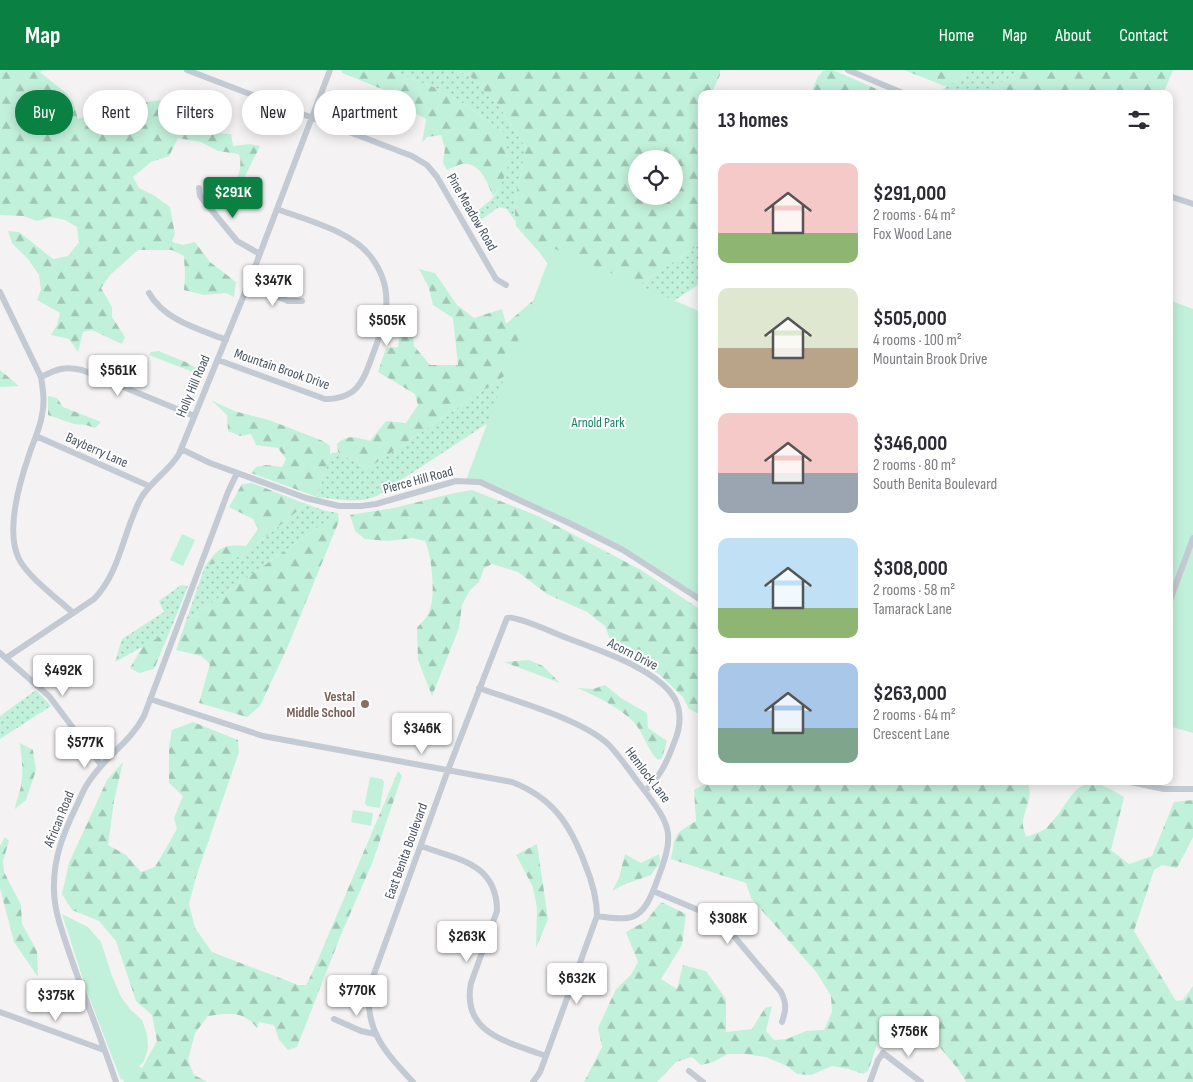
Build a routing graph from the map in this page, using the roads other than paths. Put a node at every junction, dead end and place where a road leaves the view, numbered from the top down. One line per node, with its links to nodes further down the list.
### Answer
1 (187, 70): 5 (street, Pine Meadow Road)
2 (330, 70): 5 (street, Holly Hill Road)
3 (848, 70): 4 (street)
4 (896, 90)
5 (312, 118): 9 (street, Holly Hill Road); 12 (street, Pine Meadow Road)
6 (199, 188): 10 (street)
7 (1173, 197): 8 (street)
8 (1193, 204)
9 (277, 209): 10 (street, Holly Hill Road); 17 (street, Mountain Brook Drive)
10 (260, 254): 11 (street, Holly Hill Road)
11 (248, 285): 15 (street); 16 (street, Holly Hill Road)
12 (506, 285)
13 (0, 292): 18 (street)
14 (148, 293): 16 (street)
15 (302, 301)
16 (226, 340): 17 (street, Holly Hill Road)
17 (218, 360): 19 (street, Holly Hill Road)
18 (41, 377): 19 (street); 20 (street)
19 (194, 416): 21 (street, Holly Hill Road)
20 (36, 436): 23 (street, Bayberry Lane); 27 (street)
21 (181, 449): 22 (street, Pierce Hill Road); 23 (street, Holly Hill Road)
22 (237, 473): 26 (street, Pierce Hill Road); 31 (street, African Road)
23 (149, 486): 27 (street, Holly Hill Road)
24 (1193, 538): 25 (street)
25 (1173, 592)
26 (698, 598)
27 (73, 613): 29 (street, Holly Hill Road)
28 (505, 620): 30 (street, East Benita Boulevard); 36 (street, Acorn Drive)
29 (3, 655): 32 (street)
30 (479, 688): 33 (street, East Benita Boulevard); 36 (street, Hemlock Lane)
31 (150, 699): 32 (street, African Road); 33 (street)
32 (101, 765): 44 (street, African Road)
33 (448, 770): 37 (street, East Benita Boulevard); 39 (street)
34 (1144, 785): 35 (street)
35 (1193, 789)
36 (645, 791): 38 (street, Hemlock Lane)
37 (421, 846): 43 (street, East Benita Boulevard); 45 (street)
38 (654, 890): 39 (street, Hemlock Lane); 42 (street)
39 (597, 916): 45 (street)
40 (0, 1012): 44 (street)
41 (334, 1018): 43 (street)
42 (782, 1022)
43 (375, 1034): 48 (street, East Benita Boulevard)
44 (104, 1050): 47 (street, African Road)
45 (546, 1056): 49 (street)
46 (689, 1071): 50 (street)
47 (116, 1082)
48 (413, 1082)
49 (533, 1082)
50 (703, 1082)
51 (870, 1082): 52 (street)
52 (921, 1082)

